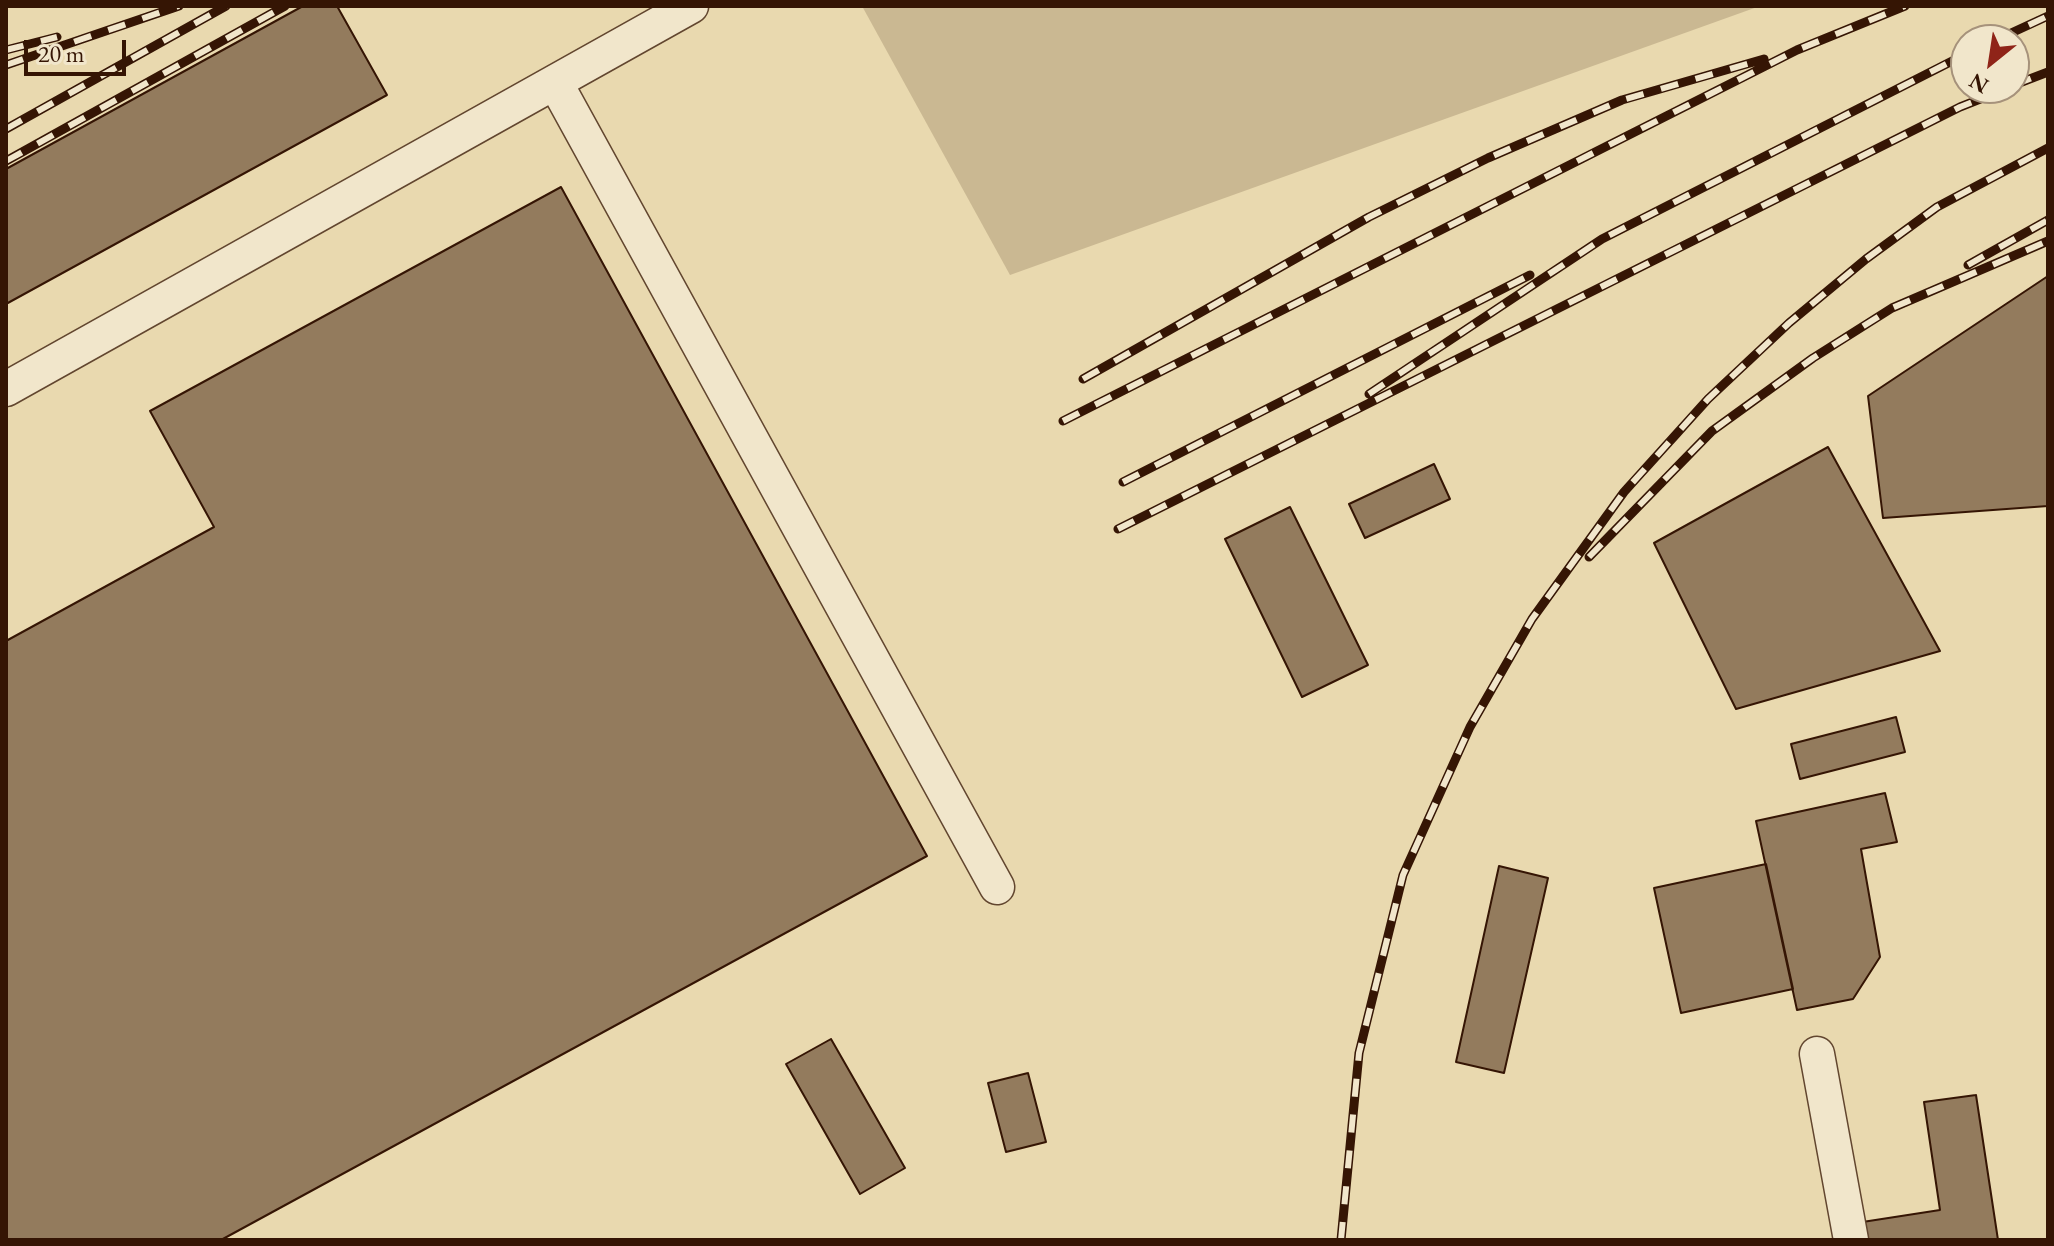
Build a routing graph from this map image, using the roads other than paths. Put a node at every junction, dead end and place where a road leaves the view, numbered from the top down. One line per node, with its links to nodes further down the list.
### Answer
1 (691, 6): 2 (lane)
2 (556, 84): 3 (lane); 4 (lane)
3 (6, 389)
4 (997, 887)
5 (1817, 1054): 6 (lane)
6 (1851, 1240)

